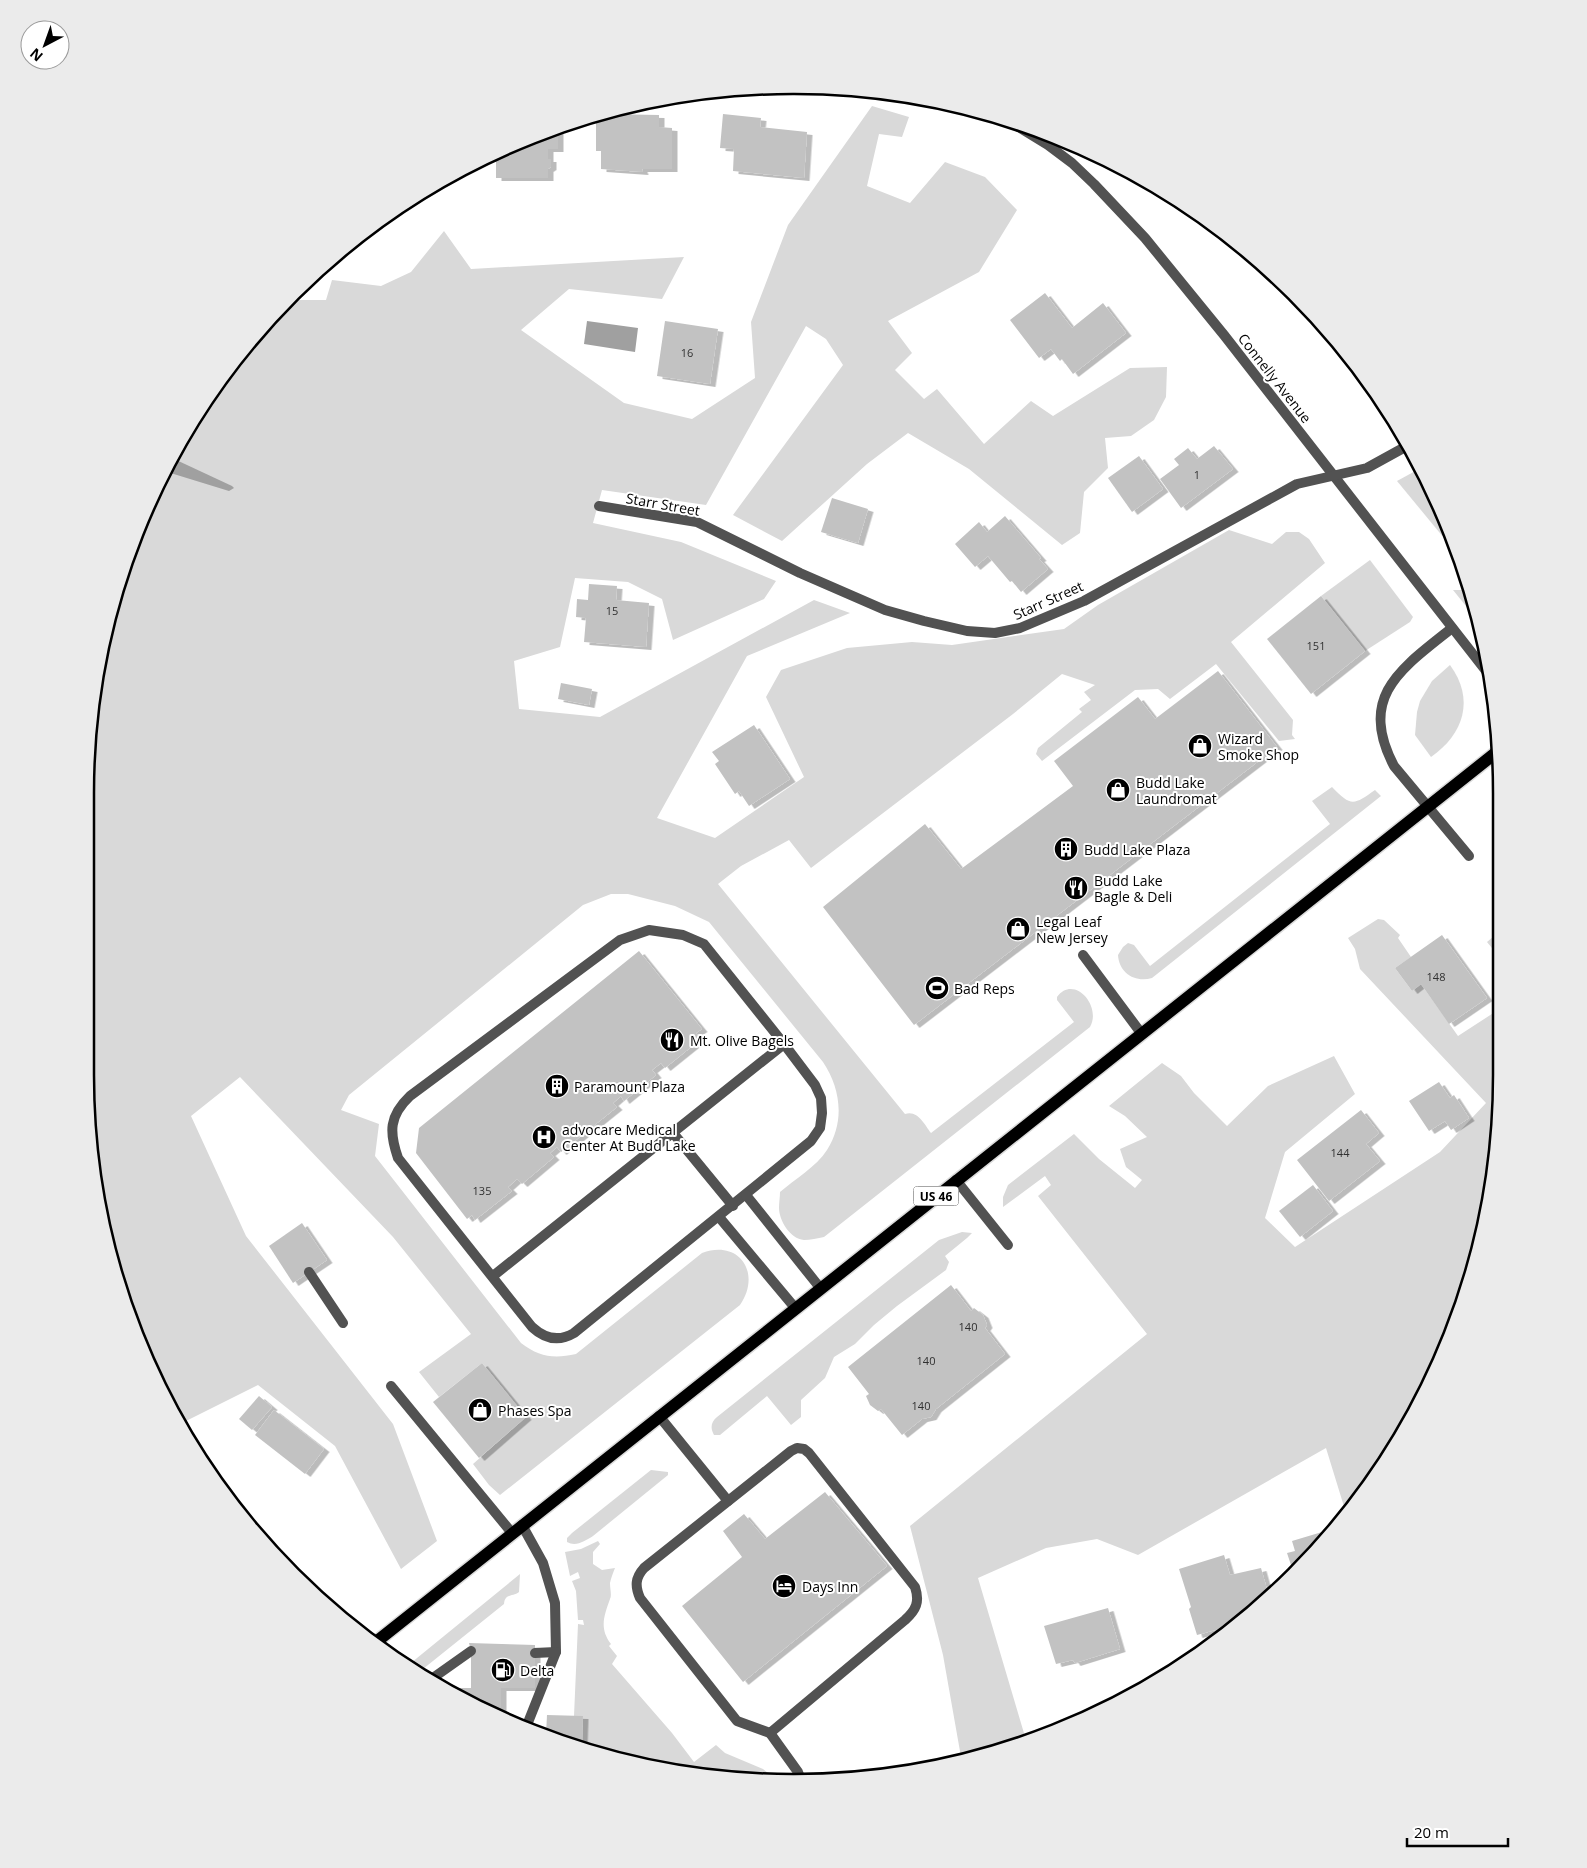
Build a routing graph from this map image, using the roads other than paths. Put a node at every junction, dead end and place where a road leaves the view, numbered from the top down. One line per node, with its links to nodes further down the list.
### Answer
1 (1036, 138): 3 (street, Connelly Avenue)
2 (1402, 449): 3 (street, Starr Street)
3 (1333, 475): 4 (street, Starr Street); 5 (street, Connelly Avenue)
4 (599, 506)
5 (1452, 628): 6 (street, Connelly Avenue); 8 (street)
6 (1481, 665)
7 (1492, 756): 8 (main road, US 46)
8 (1428, 806): 9 (street); 11 (main road, US 46)
9 (1469, 856)
10 (1083, 955): 11 (street)
11 (1142, 1033): 14 (main road, US 46)
12 (784, 1044): 13 (street); 15 (street); 20 (street)
13 (673, 1133): 16 (street); 20 (street)
14 (956, 1180): 18 (street); 21 (main road, US 46)
15 (746, 1195): 16 (street); 21 (street)
16 (732, 1206): 17 (street)
17 (719, 1218): 20 (street); 22 (street)
18 (1008, 1245)
19 (309, 1272): 23 (street)
20 (493, 1276)
21 (821, 1289): 22 (main road, US 46)
22 (796, 1309): 25 (main road, US 46)
23 (343, 1322)
24 (391, 1386): 28 (street)
25 (659, 1416): 26 (street); 27 (main road, US 46)
26 (728, 1501): 35 (street); 35 (street)
27 (522, 1525): 28 (main road, US 46); 31 (street)
28 (512, 1533): 29 (main road, US 46)
29 (380, 1639)
30 (470, 1651): 33 (street)
31 (556, 1652): 32 (street); 34 (street)
32 (535, 1653)
33 (436, 1676)
34 (528, 1722)
35 (770, 1733): 36 (street)
36 (799, 1774)

